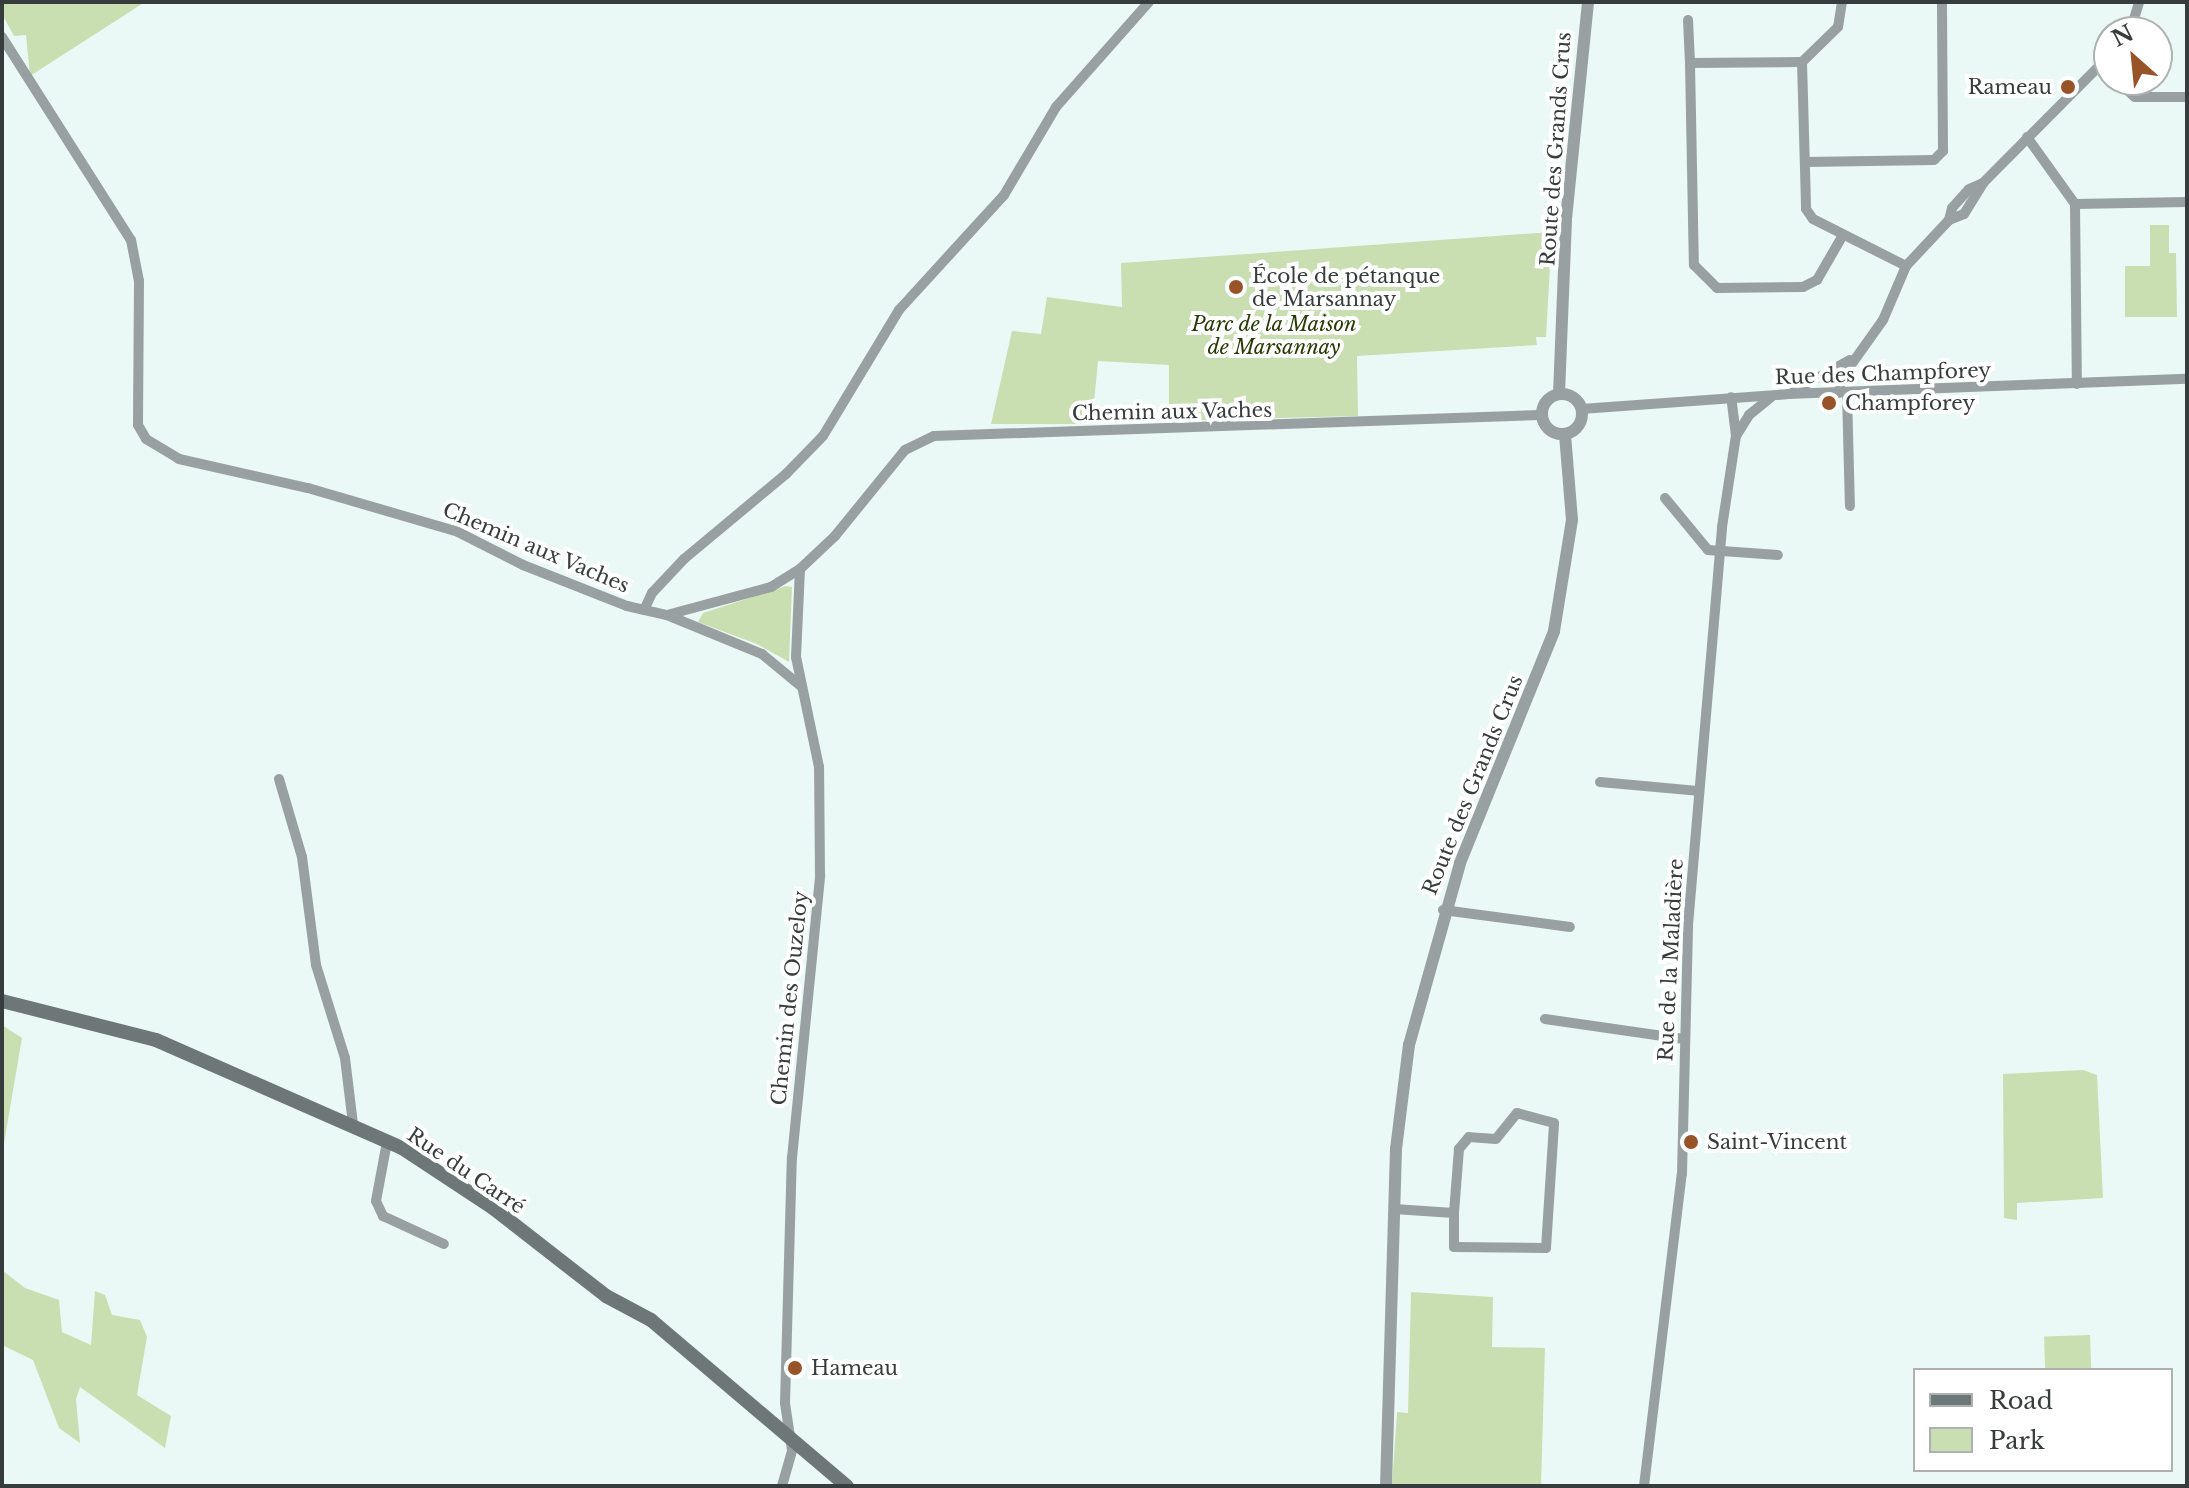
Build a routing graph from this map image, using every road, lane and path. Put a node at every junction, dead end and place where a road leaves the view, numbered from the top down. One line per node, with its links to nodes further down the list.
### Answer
1 (1149, 2): 38 (street)
2 (1588, 2): 23 (street, Route des Grands Crus)
3 (1842, 2): 7 (street)
4 (1942, 2): 13 (street)
5 (1688, 20): 8 (street)
6 (2, 37): 38 (street, Chemin aux Vaches)
7 (1802, 62): 8 (street); 13 (street)
8 (1690, 63): 16 (street)
9 (2093, 72): 12 (street)
10 (2134, 96): 11 (street)
11 (2187, 97)
12 (2027, 137): 15 (street); 17 (street)
13 (1806, 162): 16 (street)
14 (2187, 202): 15 (street)
15 (2075, 204): 21 (street)
16 (1843, 235): 17 (street)
17 (1906, 266): 18 (street)
18 (1858, 354): 19 (street); 25 (street)
19 (1819, 378): 22 (street); 24 (street)
20 (2187, 379): 21 (street, Rue des Champforey)
21 (2077, 384): 25 (street, Rue des Champforey)
22 (1826, 393): 24 (street, Rue des Champforey); 25 (street, Rue des Champforey)
23 (1559, 394): 28 (street); 29 (street)
24 (1788, 394): 26 (street, Rue des Champforey)
25 (1843, 394): 34 (street)
26 (1773, 396): 27 (street, Rue des Champforey); 30 (street, Rue de la Maladière)
27 (1737, 397): 28 (street, Rue des Champforey); 30 (street); 32 (street, Rue de la Maladière)
28 (1581, 409): 31 (street)
29 (1541, 415): 31 (street); 37 (street, Chemin aux Vaches)
30 (1749, 415): 32 (street, Rue de la Maladière)
31 (1565, 434): 44 (street, Route des Grands Crus)
32 (1736, 436): 35 (street, Rue de la Maladière)
33 (1665, 498): 35 (street)
34 (1850, 506)
35 (1720, 555): 36 (street); 43 (street, Rue de la Maladière)
36 (1778, 555)
37 (800, 569): 39 (street, Chemin aux Vaches); 40 (street, Chemin des Ouzeloy)
38 (644, 610): 39 (street, Chemin aux Vaches)
39 (667, 615): 40 (street)
40 (804, 688): 54 (street, Chemin des Ouzeloy)
41 (279, 779): 49 (street)
42 (1600, 782): 43 (street)
43 (1698, 791): 48 (street, Rue de la Maladière)
44 (1443, 910): 45 (street); 51 (street, Route des Grands Crus)
45 (1570, 927)
46 (2, 1001): 49 (main road, Rue du Carré)
47 (1545, 1019): 48 (street)
48 (1684, 1039): 58 (street, Rue de la Maladière)
49 (353, 1124): 50 (main road, Rue du Carré)
50 (387, 1142): 53 (street); 54 (main road, Rue du Carré)
51 (1394, 1209): 52 (street); 57 (street, Route des Grands Crus)
52 (1454, 1213): 52 (street)
53 (444, 1244)
54 (785, 1433): 55 (street, Chemin des Ouzeloy); 56 (main road, Rue du Carré)
55 (782, 1486)
56 (847, 1486)
57 (1386, 1486)
58 (1644, 1486)

